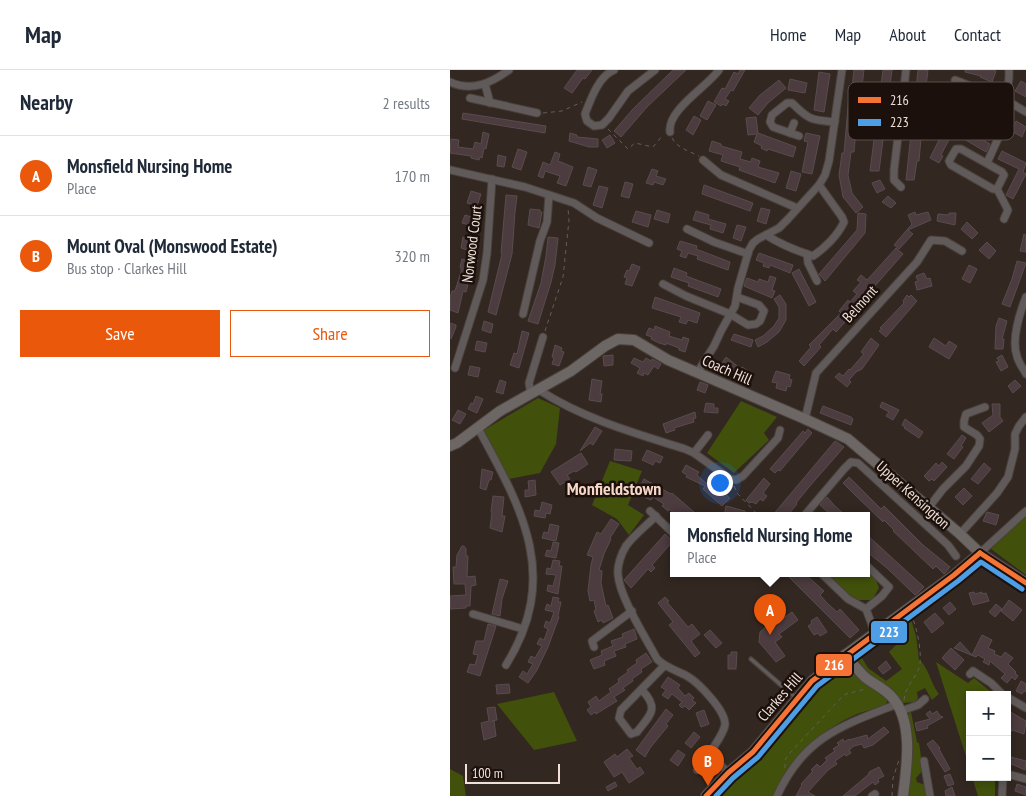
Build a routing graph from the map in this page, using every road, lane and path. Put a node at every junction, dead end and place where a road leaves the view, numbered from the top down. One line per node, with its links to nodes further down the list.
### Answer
1 (614, 70): 12 (street)
2 (655, 70): 18 (street)
3 (719, 70): 19 (street)
4 (842, 70): 17 (street)
5 (505, 71): 9 (street)
6 (954, 80): 8 (street)
7 (450, 82): 9 (street)
8 (959, 82)
9 (485, 84): 11 (street)
10 (470, 98): 11 (street)
11 (490, 103): 15 (street)
12 (589, 103): 15 (path); 18 (street)
13 (1014, 105): 14 (street)
14 (1026, 112)
15 (537, 113)
16 (794, 122): 20 (street)
17 (835, 122): 20 (street); 28 (street)
18 (602, 124): 19 (path)
19 (670, 132): 24 (path)
20 (790, 133): 21 (street)
21 (799, 136)
22 (898, 140): 29 (street)
23 (997, 140): 25 (street)
24 (703, 160): 33 (street)
25 (987, 163): 30 (street); 30 (street)
26 (450, 170): 27 (street)
27 (492, 179): 31 (street); 48 (street, Norwood Court)
28 (819, 185): 33 (street); 40 (street)
29 (901, 187)
30 (997, 189): 34 (street)
31 (549, 194): 32 (street); 45 (street)
32 (567, 200): 37 (street); 47 (path)
33 (797, 208): 36 (street)
34 (1004, 218)
35 (687, 229): 39 (street)
36 (766, 235): 39 (street); 40 (street)
37 (649, 243)
38 (962, 251): 54 (street, Belmont)
39 (748, 254): 43 (street)
40 (807, 254): 41 (street)
41 (817, 281)
42 (663, 284): 46 (street)
43 (736, 297): 46 (street); 46 (street)
44 (1026, 297): 50 (street)
45 (523, 314)
46 (730, 314): 49 (street)
47 (543, 337): 51 (street)
48 (455, 368)
49 (697, 373): 51 (street, Coach Hill); 54 (street, Coach Hill)
50 (1026, 374)
51 (535, 392): 55 (street, Coach Hill); 59 (street)
52 (985, 407): 61 (street)
53 (1026, 418): 66 (street)
54 (806, 419): 61 (street, Coach Hill)
55 (478, 428): 58 (street, Coach Hill); 76 (street)
56 (780, 430): 60 (street)
57 (708, 434): 59 (street)
58 (450, 446)
59 (694, 453): 60 (street)
60 (730, 479): 62 (path)
61 (929, 507): 66 (street, Coach Hill)
62 (755, 512)
63 (808, 512): 68 (street, Upper Kensington)
64 (1026, 512): 67 (street)
65 (670, 530): 74 (street)
66 (960, 534): 67 (street, Coach Hill)
67 (980, 553): 71 (street, Coach Hill); 73 (street, Clarkes Hill)
68 (956, 556)
69 (870, 569): 72 (street)
70 (825, 577): 72 (street)
71 (1026, 583)
72 (866, 609): 77 (street)
73 (908, 609): 77 (street, Clarkes Hill); 90 (path)
74 (632, 611): 78 (street); 82 (street)
75 (474, 614): 76 (street)
76 (523, 629): 81 (street)
77 (874, 633): 79 (street, Clarkes Hill)
78 (594, 647)
79 (845, 655): 87 (street, Clarkes Hill); 90 (street)
80 (751, 659): 87 (lane)
81 (506, 665)
82 (664, 666): 85 (street); 92 (street)
83 (970, 674): 86 (street)
84 (868, 688): 97 (path)
85 (642, 690): 85 (street)
86 (999, 691)
87 (797, 699): 96 (street, Clarkes Hill)
88 (925, 699): 90 (street)
89 (1011, 699): 91 (street)
90 (902, 708): 97 (street); 104 (street)
91 (1026, 708)
92 (710, 753): 95 (street); 96 (street)
93 (898, 760): 103 (path)
94 (924, 761): 105 (street)
95 (697, 770)
96 (728, 773): 101 (street, Clarkes Hill)
97 (788, 775): 102 (street)
98 (1011, 775): 99 (street)
99 (1026, 779)
100 (1003, 781): 106 (street)
101 (706, 796)
102 (777, 796)
103 (892, 796)
104 (903, 796)
105 (930, 796)
106 (1002, 796)

